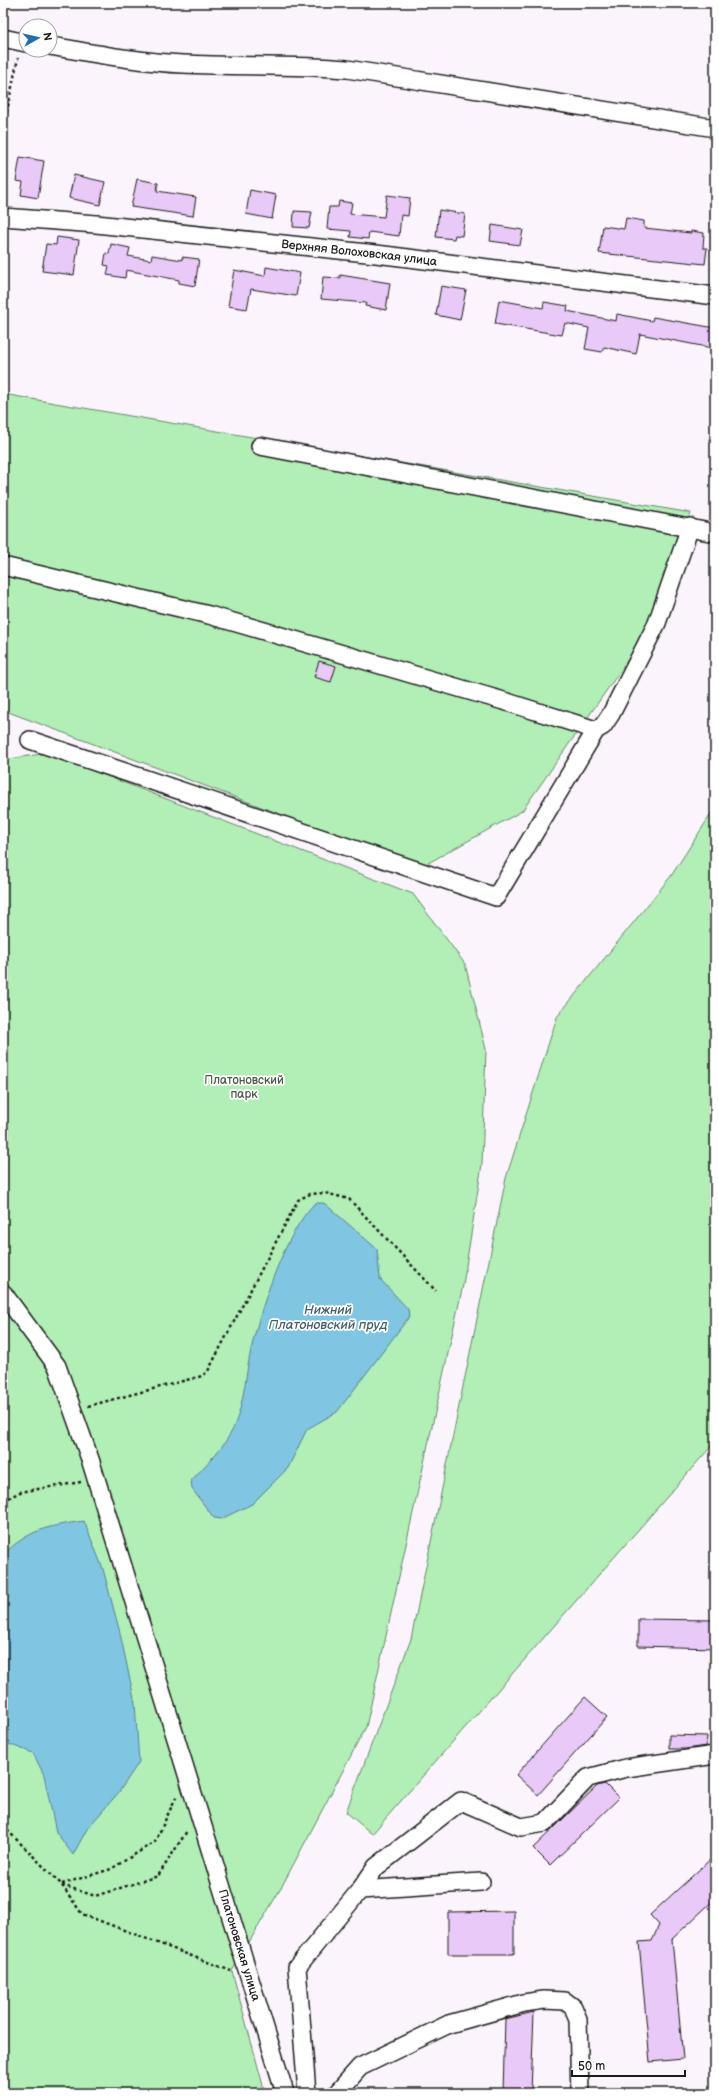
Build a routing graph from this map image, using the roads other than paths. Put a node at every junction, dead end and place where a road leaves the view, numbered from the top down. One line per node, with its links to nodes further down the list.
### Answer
1 (3, 38): 2 (street)
2 (18, 41)
3 (58, 47): 4 (street)
4 (715, 128)
5 (3, 217): 6 (street, Верхняя Волоховская улица)
6 (715, 296)
7 (260, 446): 8 (street)
8 (690, 527): 9 (street); 11 (street)
9 (715, 532)
10 (3, 566): 11 (street)
11 (596, 730): 12 (street)
12 (30, 740)
13 (3, 1293): 17 (street, Платоновская улица)
14 (715, 1755): 16 (street)
15 (481, 1882): 16 (street)
16 (360, 1890): 18 (street)
17 (285, 2093)
18 (307, 2093)
19 (337, 2093): 20 (street)
20 (580, 2093)

